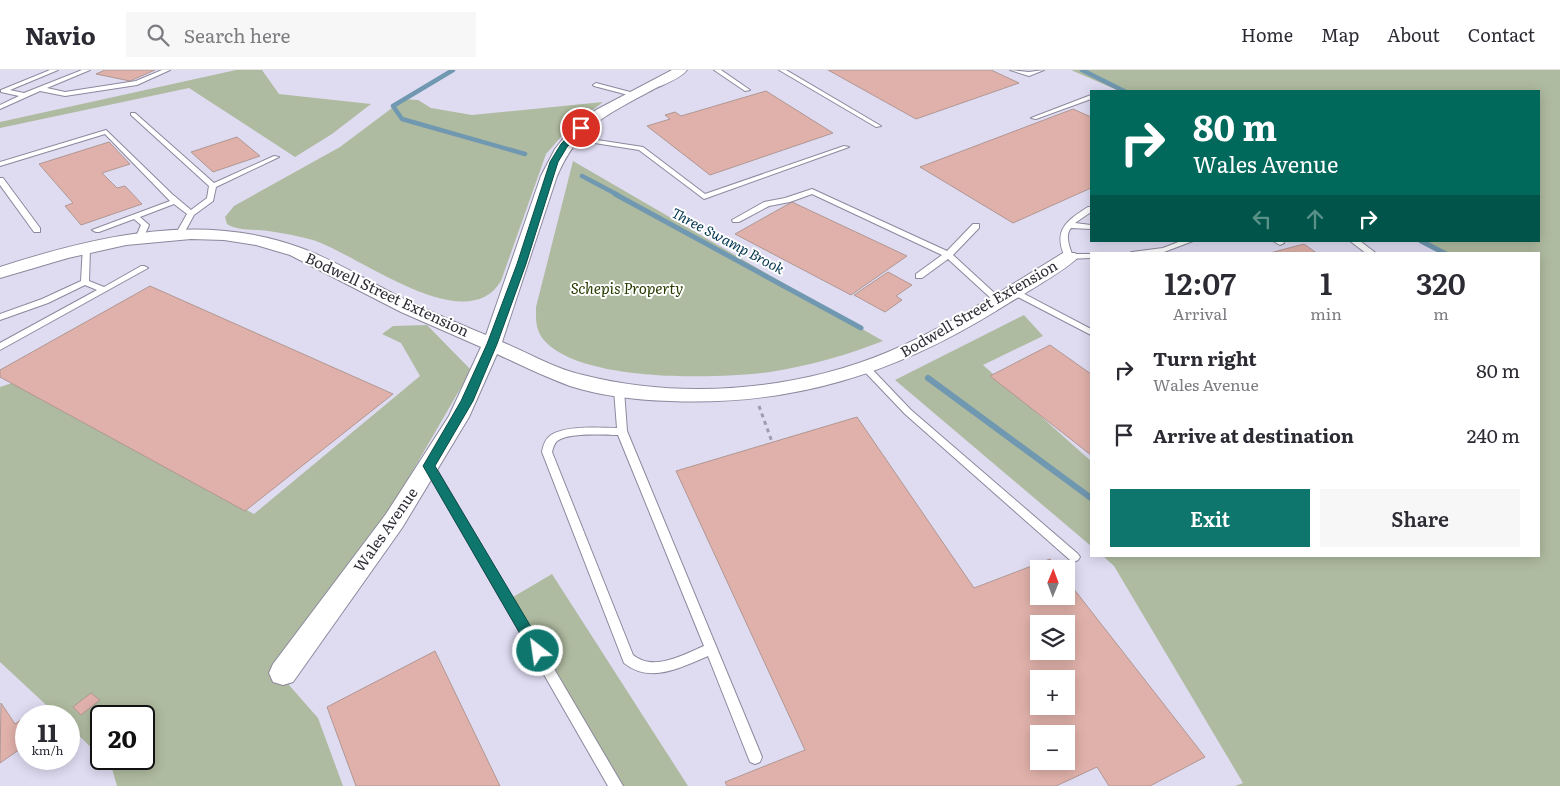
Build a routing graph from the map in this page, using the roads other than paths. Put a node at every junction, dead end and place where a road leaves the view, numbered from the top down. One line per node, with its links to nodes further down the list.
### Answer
1 (55, 70): 12 (lane)
2 (87, 70): 10 (lane)
3 (167, 70): 10 (lane)
4 (680, 70): 13 (street, Wales Avenue)
5 (717, 70): 11 (lane)
6 (782, 70): 19 (lane)
7 (1013, 70): 8 (lane)
8 (1041, 70)
9 (596, 86): 13 (lane)
10 (40, 89): 14 (lane)
11 (748, 90)
12 (2, 92): 14 (lane)
13 (632, 94): 20 (street, Wales Avenue)
14 (25, 96): 16 (lane)
15 (1090, 97): 18 (lane)
16 (0, 107)
17 (134, 114): 25 (lane)
18 (1034, 118)
19 (878, 126)
20 (570, 138): 21 (lane); 54 (street, Wales Avenue)
21 (846, 147)
22 (276, 158): 25 (lane)
23 (0, 164): 26 (lane)
24 (0, 180): 34 (lane)
25 (213, 186): 28 (lane)
26 (176, 201): 28 (lane); 29 (lane)
27 (1090, 210): 31 (lane)
28 (191, 214): 36 (lane)
29 (135, 216): 35 (lane); 37 (lane)
30 (736, 220): 43 (lane)
31 (1069, 225): 33 (lane); 45 (lane)
32 (976, 226): 43 (lane)
33 (1090, 227)
34 (37, 230)
35 (96, 230)
36 (179, 235): 37 (street, Bodwell Street Extension); 54 (street, Bodwell Street Extension)
37 (139, 239): 40 (street, Bodwell Street Extension)
38 (1186, 242): 41 (lane)
39 (1355, 242): 42 (lane)
40 (86, 248): 47 (street, Bodwell Street Extension); 49 (lane)
41 (1148, 252)
42 (1370, 252)
43 (948, 255): 48 (lane); 51 (lane)
44 (1090, 256): 45 (lane)
45 (1069, 257): 51 (street, Bodwell Street Extension)
46 (144, 268): 50 (lane)
47 (0, 273)
48 (918, 276)
49 (85, 282): 50 (lane); 52 (lane)
50 (104, 290): 55 (lane)
51 (1005, 296): 53 (lane); 56 (street, Bodwell Street Extension)
52 (0, 317)
53 (1090, 332)
54 (492, 344): 57 (street, Bodwell Street Extension); 59 (street, Wales Avenue)
55 (0, 347)
56 (866, 368): 57 (street, Bodwell Street Extension); 60 (lane)
57 (619, 390): 58 (lane)
58 (622, 431): 61 (lane); 61 (lane)
59 (429, 466): 62 (street, Wales Avenue); 64 (lane)
60 (1074, 557)
61 (711, 649): 63 (lane)
62 (283, 673)
63 (755, 757)
64 (616, 786)

